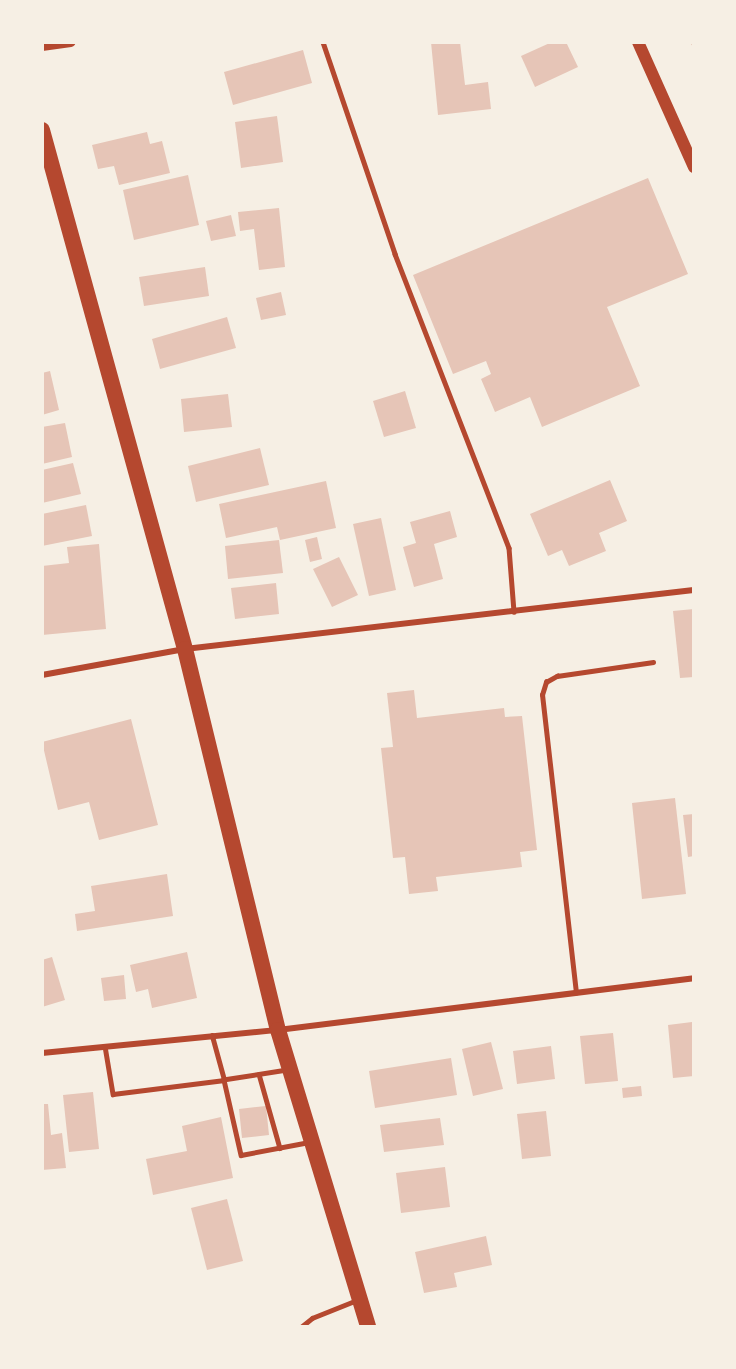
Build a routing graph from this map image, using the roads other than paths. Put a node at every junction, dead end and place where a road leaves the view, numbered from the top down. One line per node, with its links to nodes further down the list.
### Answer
1 (71, 42): 4 (street)
2 (323, 42): 8 (lane)
3 (638, 42): 6 (main road)
4 (42, 46)
5 (42, 130): 9 (highway)
6 (694, 167)
7 (694, 590): 8 (street)
8 (514, 612): 9 (street)
9 (185, 649): 11 (street); 14 (highway)
10 (653, 662): 13 (lane)
11 (42, 675)
12 (694, 978): 13 (street)
13 (576, 993): 14 (street)
14 (278, 1030): 15 (street); 18 (highway)
15 (212, 1036): 16 (street); 20 (lane)
16 (105, 1046): 17 (street); 20 (lane)
17 (42, 1053)
18 (290, 1070): 19 (lane); 21 (highway)
19 (259, 1074): 20 (lane); 22 (lane)
20 (224, 1080): 22 (lane)
21 (312, 1141): 22 (lane); 23 (highway)
22 (280, 1148)
23 (360, 1299): 24 (lane); 25 (highway)
24 (301, 1327)
25 (368, 1327)

